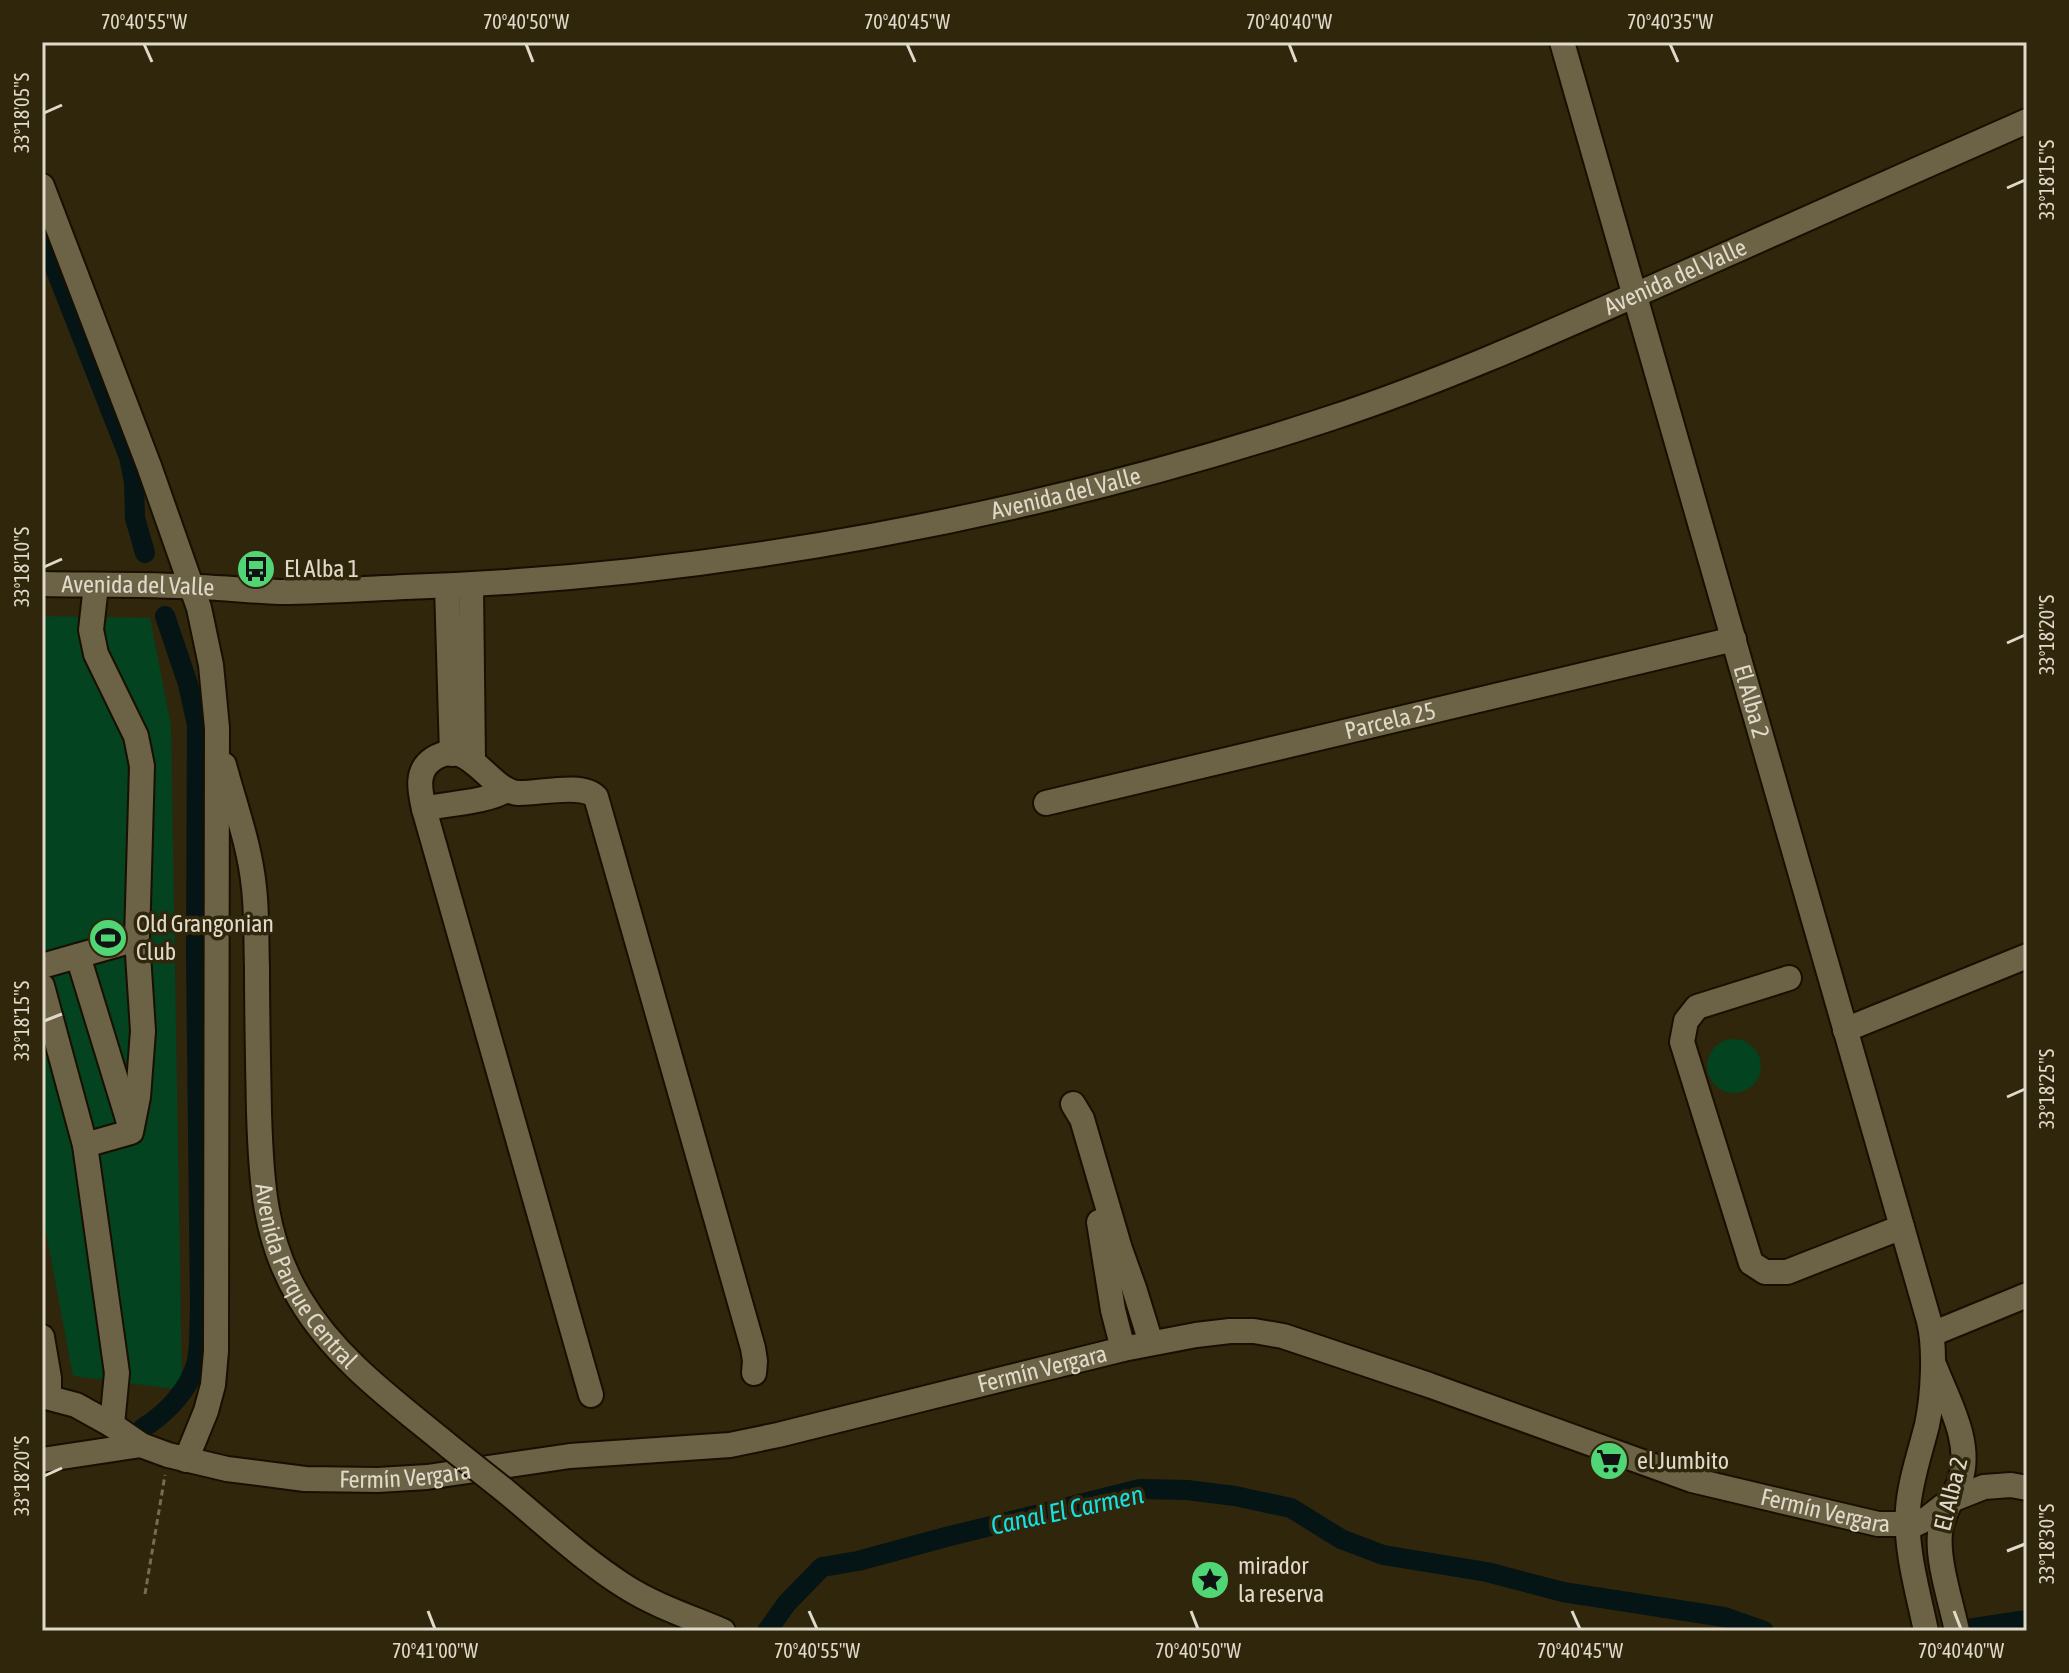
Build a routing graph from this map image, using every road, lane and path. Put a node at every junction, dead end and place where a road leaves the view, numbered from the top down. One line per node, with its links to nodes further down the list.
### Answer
1 (1562, 42): 4 (street, El Alba 2)
2 (2027, 121): 4 (street, Avenida del Valle)
3 (42, 186): 8 (street)
4 (1636, 295): 7 (street, Avenida del Valle); 9 (street, El Alba 2)
5 (42, 584): 6 (street, Avenida del Valle)
6 (96, 585): 8 (street, Avenida del Valle); 15 (street)
7 (459, 585): 8 (street, Avenida del Valle); 11 (street)
8 (192, 586): 10 (street)
9 (1734, 639): 13 (street, Parcela 25); 21 (street, El Alba 2)
10 (217, 728): 36 (street); 43 (street, Avenida Parque Central, bridge)
11 (463, 758): 12 (street); 14 (street)
12 (507, 790): 14 (street); 31 (street)
13 (1046, 803)
14 (424, 809): 32 (street)
15 (137, 939): 16 (street); 22 (street)
16 (78, 956): 18 (street); 22 (street)
17 (2027, 956): 21 (street)
18 (42, 966)
19 (1789, 978): 24 (street)
20 (42, 986): 23 (street)
21 (1845, 1030): 24 (street, El Alba 2)
22 (131, 1132): 23 (street)
23 (85, 1145): 34 (street)
24 (1902, 1227): 26 (street, El Alba 2)
25 (2027, 1295): 26 (street)
26 (1932, 1334): 30 (street, El Alba 2)
27 (1151, 1343): 29 (street, Fermín Vergara); 29 (street); 40 (street, Fermín Vergara)
28 (43, 1347): 33 (street)
29 (1123, 1349): 36 (street, Fermín Vergara)
30 (1933, 1361): 39 (street, El Alba 2); 40 (street, El Alba 2)
31 (754, 1373)
32 (591, 1395)
33 (46, 1396): 34 (street, Fermín Vergara)
34 (112, 1425): 35 (street, Fermín Vergara)
35 (141, 1445): 36 (street, Fermín Vergara); 37 (street)
36 (177, 1458): 41 (path)
37 (42, 1460)
38 (2027, 1488): 39 (street, Fermín Vergara)
39 (1951, 1500): 40 (street, Fermín Vergara); 44 (street, El Alba 2)
40 (1907, 1525): 42 (street, El Alba 2)
41 (145, 1594)
42 (1924, 1620)
43 (723, 1631)
44 (1957, 1631)

